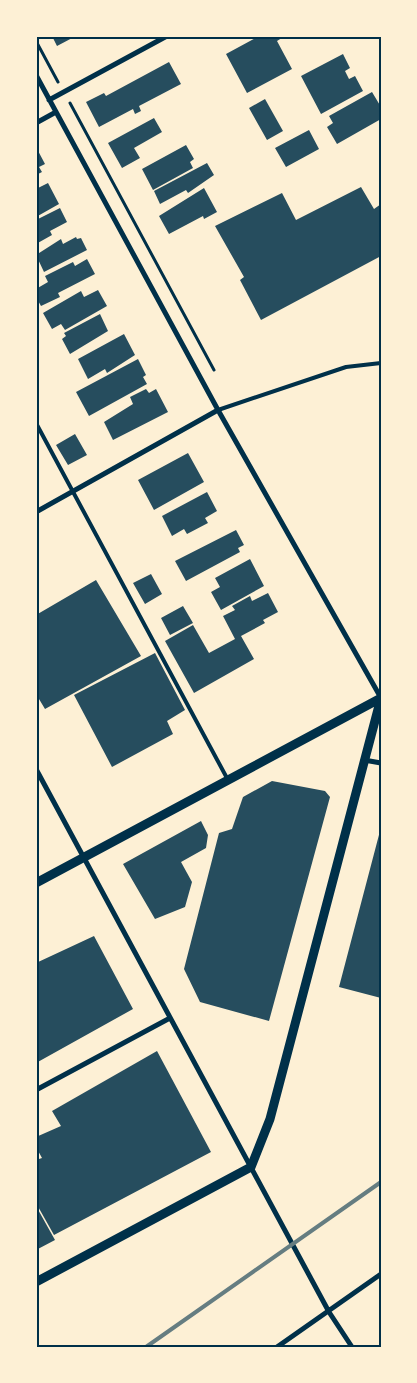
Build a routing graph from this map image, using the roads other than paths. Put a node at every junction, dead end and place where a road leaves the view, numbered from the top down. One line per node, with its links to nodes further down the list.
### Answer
1 (167, 36): 3 (street)
2 (36, 76): 3 (street)
3 (50, 100): 4 (street)
4 (56, 112): 5 (street); 7 (street)
5 (36, 123)
6 (381, 363): 7 (lane)
7 (218, 410): 9 (street); 11 (street)
8 (36, 423): 9 (lane)
9 (74, 492): 10 (street); 15 (lane)
10 (36, 512)
11 (381, 697): 12 (street); 15 (street)
12 (364, 760): 13 (street); 20 (street)
13 (381, 763)
14 (36, 769): 16 (street)
15 (228, 780): 16 (street)
16 (84, 858): 17 (street); 18 (street)
17 (36, 884)
18 (170, 1018): 19 (street); 20 (street)
19 (36, 1090)
20 (251, 1167): 22 (street); 23 (street)
21 (381, 1274): 23 (street)
22 (36, 1282)
23 (329, 1312): 24 (street); 25 (street)
24 (277, 1347)
25 (352, 1347)

